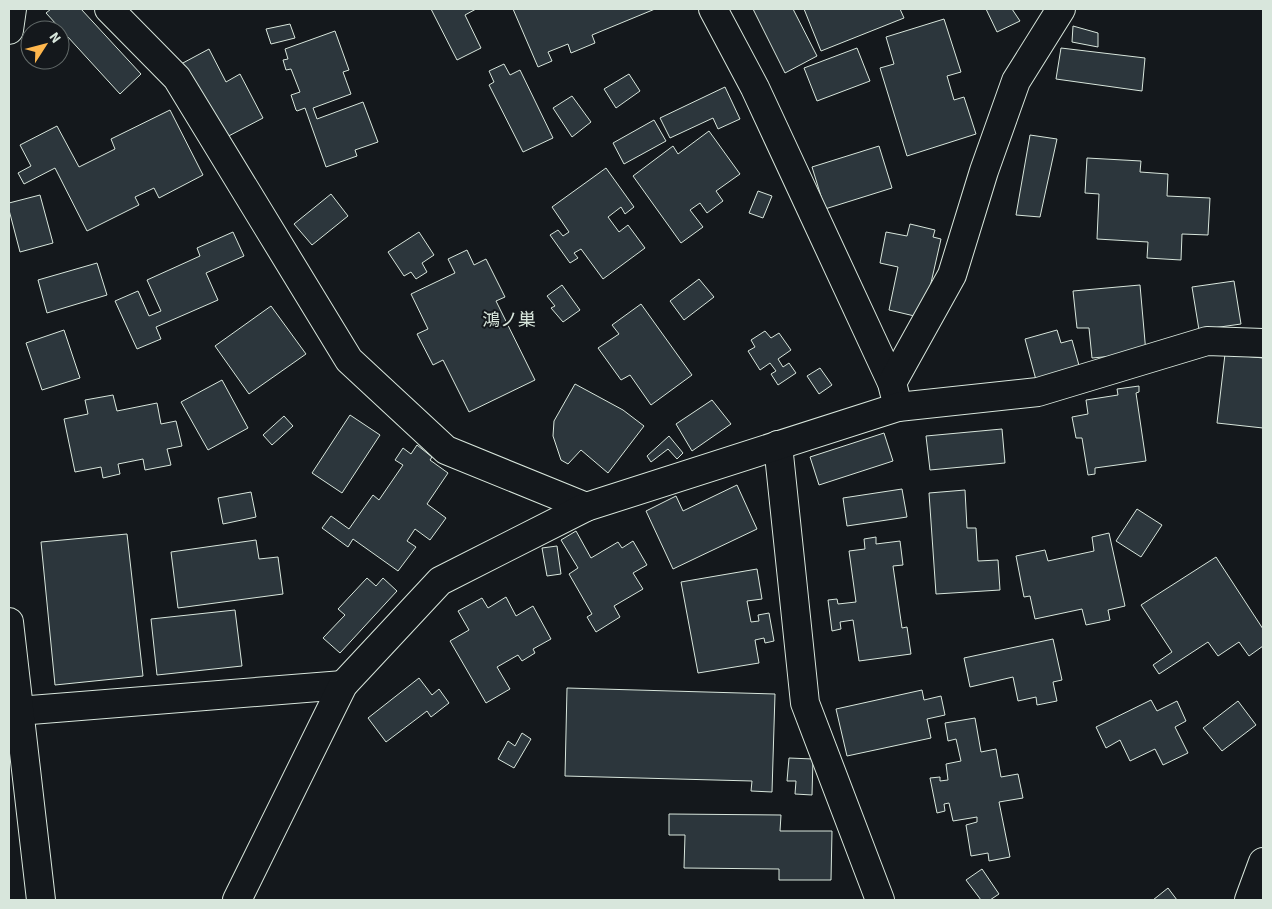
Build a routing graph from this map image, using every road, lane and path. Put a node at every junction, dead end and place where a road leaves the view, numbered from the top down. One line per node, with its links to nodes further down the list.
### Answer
1 (12, 9): 5 (street)
2 (109, 9): 9 (street)
3 (713, 9): 7 (street)
4 (1061, 9): 7 (street)
5 (9, 30)
6 (1263, 343): 7 (street)
7 (895, 395): 8 (street)
8 (778, 445): 9 (street); 16 (street)
9 (586, 507): 11 (street)
10 (9, 622): 12 (street)
11 (343, 685): 12 (street); 15 (street)
12 (18, 711): 14 (street)
13 (1263, 862): 17 (street)
14 (41, 900)
15 (237, 900)
16 (880, 900)
17 (1249, 900)

